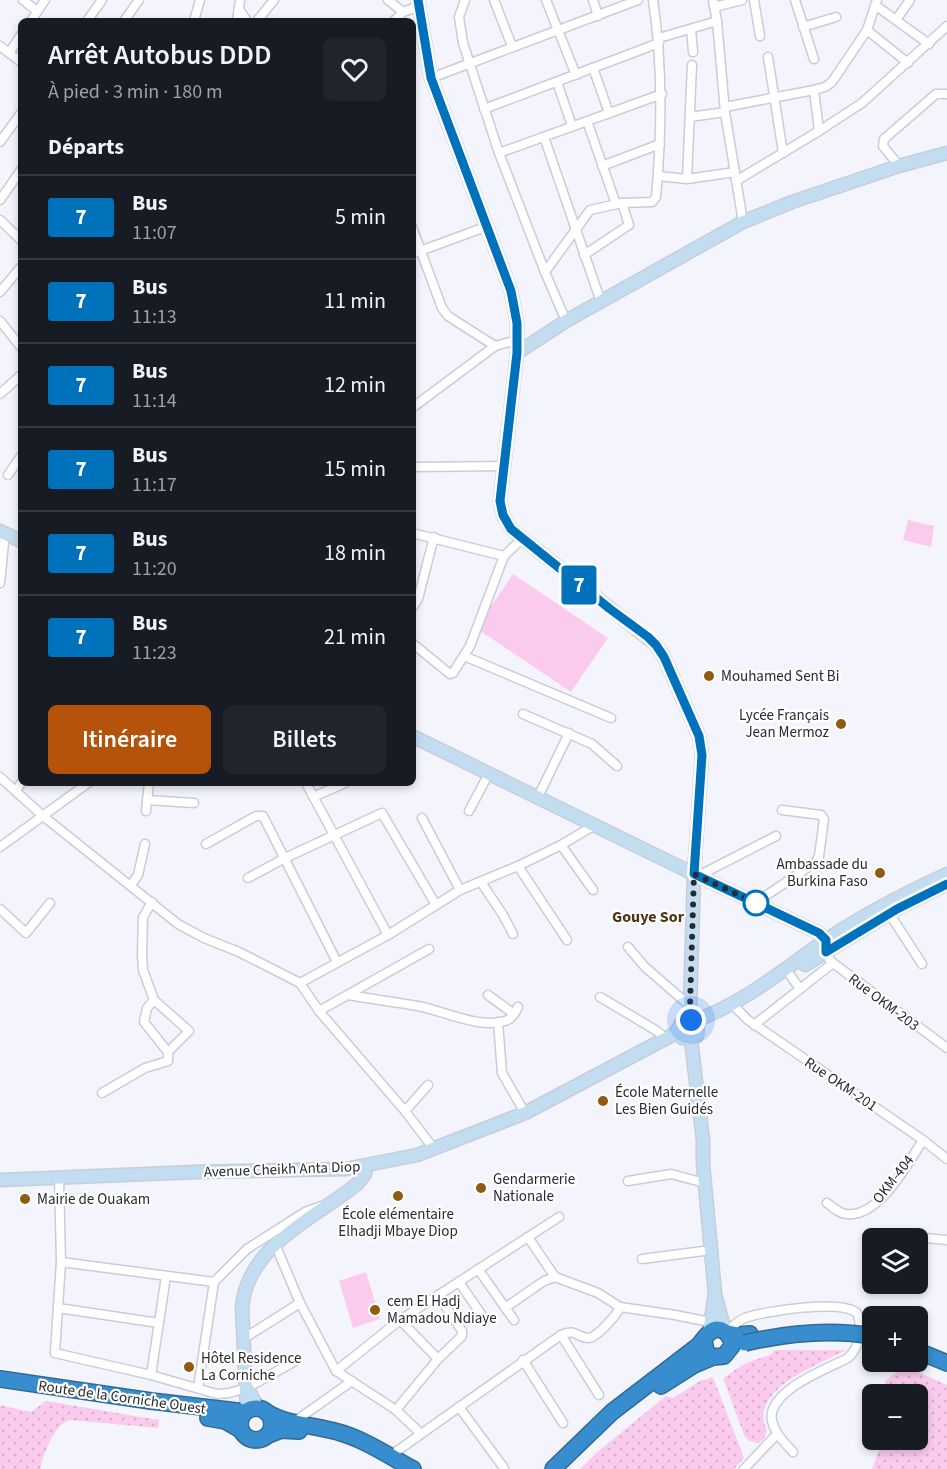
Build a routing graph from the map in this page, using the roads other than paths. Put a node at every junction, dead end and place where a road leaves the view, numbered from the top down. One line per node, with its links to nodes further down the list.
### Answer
1 (23, 0): 22 (street)
2 (45, 0): 22 (street)
3 (102, 0): 27 (street)
4 (139, 0): 28 (street)
5 (200, 0): 29 (street)
6 (274, 0): 31 (street)
7 (387, 0): 23 (street)
8 (465, 0): 52 (street)
9 (494, 0): 45 (street)
10 (546, 0): 39 (street)
11 (593, 0): 24 (street)
12 (638, 0): 24 (street)
13 (653, 0): 42 (street)
14 (742, 0): 19 (street)
15 (754, 0): 40 (street)
16 (795, 0): 36 (street)
17 (910, 0): 33 (street)
18 (419, 3): 23 (street); 56 (street)
19 (714, 3): 34 (street)
20 (876, 3): 33 (street); 38 (street)
21 (240, 4): 30 (street)
22 (37, 11): 26 (street)
23 (403, 12): 32 (street)
24 (598, 16): 39 (street)
25 (836, 17): 36 (street)
26 (33, 18)
27 (89, 18)
28 (126, 18)
29 (195, 18)
30 (247, 18)
31 (259, 18)
32 (397, 18)
33 (896, 20): 43 (street)
34 (717, 21): 37 (street); 63 (street)
35 (947, 26): 43 (street)
36 (803, 27): 49 (street)
37 (691, 28): 42 (street); 46 (street)
38 (867, 30): 51 (street); 58 (street)
39 (558, 31): 45 (street); 55 (street)
40 (760, 36)
41 (18, 40): 47 (street)
42 (659, 41): 54 (street); 59 (street)
43 (929, 44): 51 (street)
44 (0, 46): 47 (street)
45 (512, 46): 52 (street)
46 (693, 52)
47 (9, 53): 50 (street)
48 (768, 57): 61 (street)
49 (814, 59)
50 (18, 60)
51 (908, 63): 69 (street)
52 (470, 64): 56 (street); 62 (street)
53 (692, 65): 66 (street)
54 (593, 68): 55 (street); 64 (street)
55 (576, 75): 57 (street)
56 (431, 78): 86 (street)
57 (557, 82): 62 (street); 68 (street)
58 (814, 90): 61 (street); 69 (street)
59 (662, 94): 64 (street); 72 (street)
60 (947, 94): 77 (street)
61 (774, 97): 63 (street); 74 (street)
62 (484, 109): 73 (street)
63 (725, 109): 66 (street); 80 (street)
64 (609, 113): 67 (street)
65 (18, 117): 71 (street)
66 (690, 117): 81 (street)
67 (587, 121): 68 (street); 76 (street)
68 (572, 126): 70 (street)
69 (819, 131): 74 (street)
70 (544, 137): 73 (street); 87 (street)
71 (0, 142)
72 (660, 144): 76 (street); 79 (street)
73 (499, 153): 92 (street)
74 (783, 153): 80 (street)
75 (947, 153): 77 (street)
76 (602, 166): 83 (street)
77 (899, 166): 85 (street)
78 (18, 174): 82 (street)
79 (658, 176): 81 (street); 83 (street)
80 (736, 177): 81 (street); 85 (street)
81 (687, 178)
82 (0, 200)
83 (619, 204): 87 (street); 90 (street)
84 (0, 220): 88 (street)
85 (743, 222): 94 (street)
86 (488, 225): 89 (street); 97 (street)
87 (575, 230): 90 (street); 92 (street)
88 (18, 237)
89 (417, 253): 99 (street)
90 (584, 255): 94 (street)
91 (18, 271): 93 (street)
92 (544, 273): 96 (street)
93 (0, 292)
94 (601, 302): 96 (street)
95 (0, 321): 98 (street)
96 (566, 321): 100 (street)
97 (517, 340): 99 (street); 100 (street)
98 (18, 341)
99 (495, 346): 103 (street)
100 (517, 353): 105 (street)
101 (18, 378): 102 (street)
102 (0, 394)
103 (416, 405)
104 (18, 461): 107 (street)
105 (506, 466): 106 (street); 111 (street)
106 (416, 467)
107 (8, 476)
108 (3, 532): 112 (street); 114 (street)
109 (416, 534): 110 (street)
110 (434, 537): 113 (street); 115 (street)
111 (522, 538): 113 (street); 150 (street)
112 (18, 540)
113 (504, 556): 117 (street)
114 (0, 583)
115 (416, 602)
116 (416, 646): 117 (street)
117 (464, 656): 119 (street)
118 (523, 714): 120 (street)
119 (611, 718)
120 (569, 733): 122 (street); 132 (street)
121 (416, 738): 123 (street)
122 (617, 766)
123 (489, 773): 132 (street); 137 (street)
124 (0, 777): 130 (street)
125 (19, 786): 130 (street)
126 (84, 786): 138 (street)
127 (149, 786): 133 (street)
128 (308, 786): 131 (street)
129 (338, 786): 131 (street)
130 (16, 791): 138 (street)
131 (313, 797): 141 (street)
132 (538, 797): 140 (street)
133 (147, 800): 134 (street); 136 (street)
134 (194, 803)
135 (782, 810): 159 (street)
136 (146, 811)
137 (469, 811)
138 (43, 816): 146 (street); 154 (street)
139 (422, 818): 155 (street)
140 (595, 825): 145 (street); 150 (street)
141 (333, 835): 147 (street); 160 (street); 164 (street)
142 (776, 836): 150 (street)
143 (145, 844): 154 (street)
144 (206, 844): 147 (street)
145 (561, 845): 148 (street); 156 (street)
146 (0, 847)
147 (285, 858): 151 (street); 169 (street)
148 (518, 866): 152 (street); 165 (street)
149 (947, 874): 166 (street)
150 (696, 875): 159 (street); 181 (street)
151 (248, 878)
152 (481, 882): 155 (street); 163 (street)
153 (947, 884): 162 (street)
154 (131, 885): 157 (street)
155 (460, 890): 160 (street)
156 (593, 890)
157 (152, 902): 175 (street); 180 (street)
158 (50, 903): 161 (street)
159 (755, 903): 166 (street)
160 (436, 905): 164 (street)
161 (0, 909)
162 (889, 914): 166 (street); 171 (street)
163 (513, 934)
164 (388, 935): 169 (street)
165 (567, 940)
166 (826, 946): 170 (street, Rue OKM-203); 172 (street); 186 (street)
167 (628, 947): 181 (street)
168 (429, 950): 177 (street)
169 (338, 962): 175 (street)
170 (833, 963): 174 (street); 188 (street, Rue OKM-203)
171 (922, 964)
172 (804, 965): 173 (street); 174 (street)
173 (790, 975): 176 (street); 182 (street)
174 (813, 979): 176 (street)
175 (300, 983): 183 (street)
176 (800, 989): 185 (street)
177 (348, 995): 183 (street); 184 (street)
178 (488, 995): 184 (street)
179 (600, 997): 187 (street)
180 (154, 999): 189 (street); 189 (street)
181 (690, 1006): 186 (street)
182 (736, 1008): 185 (street, Rue OKM-201); 186 (street)
183 (319, 1011): 192 (street)
184 (498, 1022): 193 (street)
185 (754, 1025): 194 (street, Rue OKM-201)
186 (693, 1028): 187 (street, Avenue Cheikh Anta Diop); 202 (street)
187 (666, 1039): 193 (street, Avenue Cheikh Anta Diop)
188 (947, 1048)
189 (168, 1052): 191 (street)
190 (428, 1085): 192 (street)
191 (102, 1093)
192 (405, 1111): 195 (street)
193 (525, 1113): 195 (street, Avenue Cheikh Anta Diop)
194 (923, 1140): 196 (street, Rue OKM-201); 204 (street, OKM-404)
195 (434, 1149): 197 (street, Avenue Cheikh Anta Diop)
196 (947, 1159)
197 (366, 1166): 198 (street, Avenue Cheikh Anta Diop); 203 (street)
198 (346, 1169): 199 (street, Avenue Cheikh Anta Diop); 203 (street)
199 (59, 1177): 200 (street, Avenue Cheikh Anta Diop); 212 (street)
200 (0, 1180)
201 (628, 1181): 202 (street)
202 (705, 1183): 210 (street)
203 (332, 1201): 209 (street); 216 (street)
204 (826, 1203)
205 (559, 1217): 206 (street)
206 (528, 1237): 213 (street); 215 (street)
207 (928, 1238): 208 (street)
208 (947, 1240)
209 (275, 1244): 220 (street); 233 (street)
210 (711, 1250): 211 (street); 218 (street)
211 (642, 1260)
212 (61, 1262): 214 (street); 222 (street)
213 (478, 1269): 217 (street); 223 (street)
214 (166, 1276): 216 (street); 227 (street)
215 (555, 1277): 221 (street); 223 (street)
216 (214, 1282): 247 (street)
217 (459, 1282): 219 (street); 224 (street)
218 (715, 1294): 229 (street); 230 (street)
219 (438, 1295): 225 (street); 239 (street)
220 (300, 1303): 233 (street); 243 (street)
221 (620, 1307): 229 (street); 232 (street)
222 (58, 1308): 227 (street); 244 (street)
223 (506, 1308): 226 (street)
224 (481, 1314)
225 (400, 1320): 239 (street); 243 (street)
226 (514, 1320)
227 (159, 1323): 244 (street)
228 (862, 1328): 234 (highway)
229 (708, 1332): 230 (highway); 238 (highway); 264 (highway)
230 (726, 1332): 234 (highway); 238 (highway); 258 (street)
231 (862, 1334): 234 (highway, bridge)
232 (561, 1335): 241 (street); 250 (street)
233 (243, 1339): 248 (street)
234 (748, 1339): 238 (highway)
235 (928, 1346): 236 (highway)
236 (947, 1353)
237 (928, 1355): 242 (highway)
238 (720, 1356): 265 (highway)
239 (438, 1359): 252 (street)
240 (297, 1360): 248 (street)
241 (523, 1360): 251 (street); 255 (street)
242 (947, 1363)
243 (336, 1371): 246 (street)
244 (151, 1375): 247 (street)
245 (0, 1379): 253 (highway, Route de la Corniche Ouest)
246 (352, 1381): 252 (street); 254 (street)
247 (198, 1388): 248 (street)
248 (247, 1388): 253 (street)
249 (0, 1389): 256 (highway, Route de la Corniche Ouest)
250 (599, 1395)
251 (459, 1407): 257 (street); 262 (street)
252 (396, 1410): 257 (street)
253 (254, 1411): 254 (highway, Route de la Corniche Ouest); 256 (highway); 259 (highway)
254 (294, 1422): 261 (highway, Route de la Corniche Ouest)
255 (563, 1423)
256 (241, 1430): 259 (highway)
257 (420, 1433): 261 (street)
258 (777, 1434): 260 (street); 266 (street)
259 (268, 1435): 261 (highway, Route de la Corniche Ouest)
260 (794, 1452)
261 (393, 1462): 263 (highway, Route de la Corniche Ouest)
262 (504, 1468)
263 (413, 1469)
264 (553, 1469)
265 (566, 1469)
266 (744, 1469)

